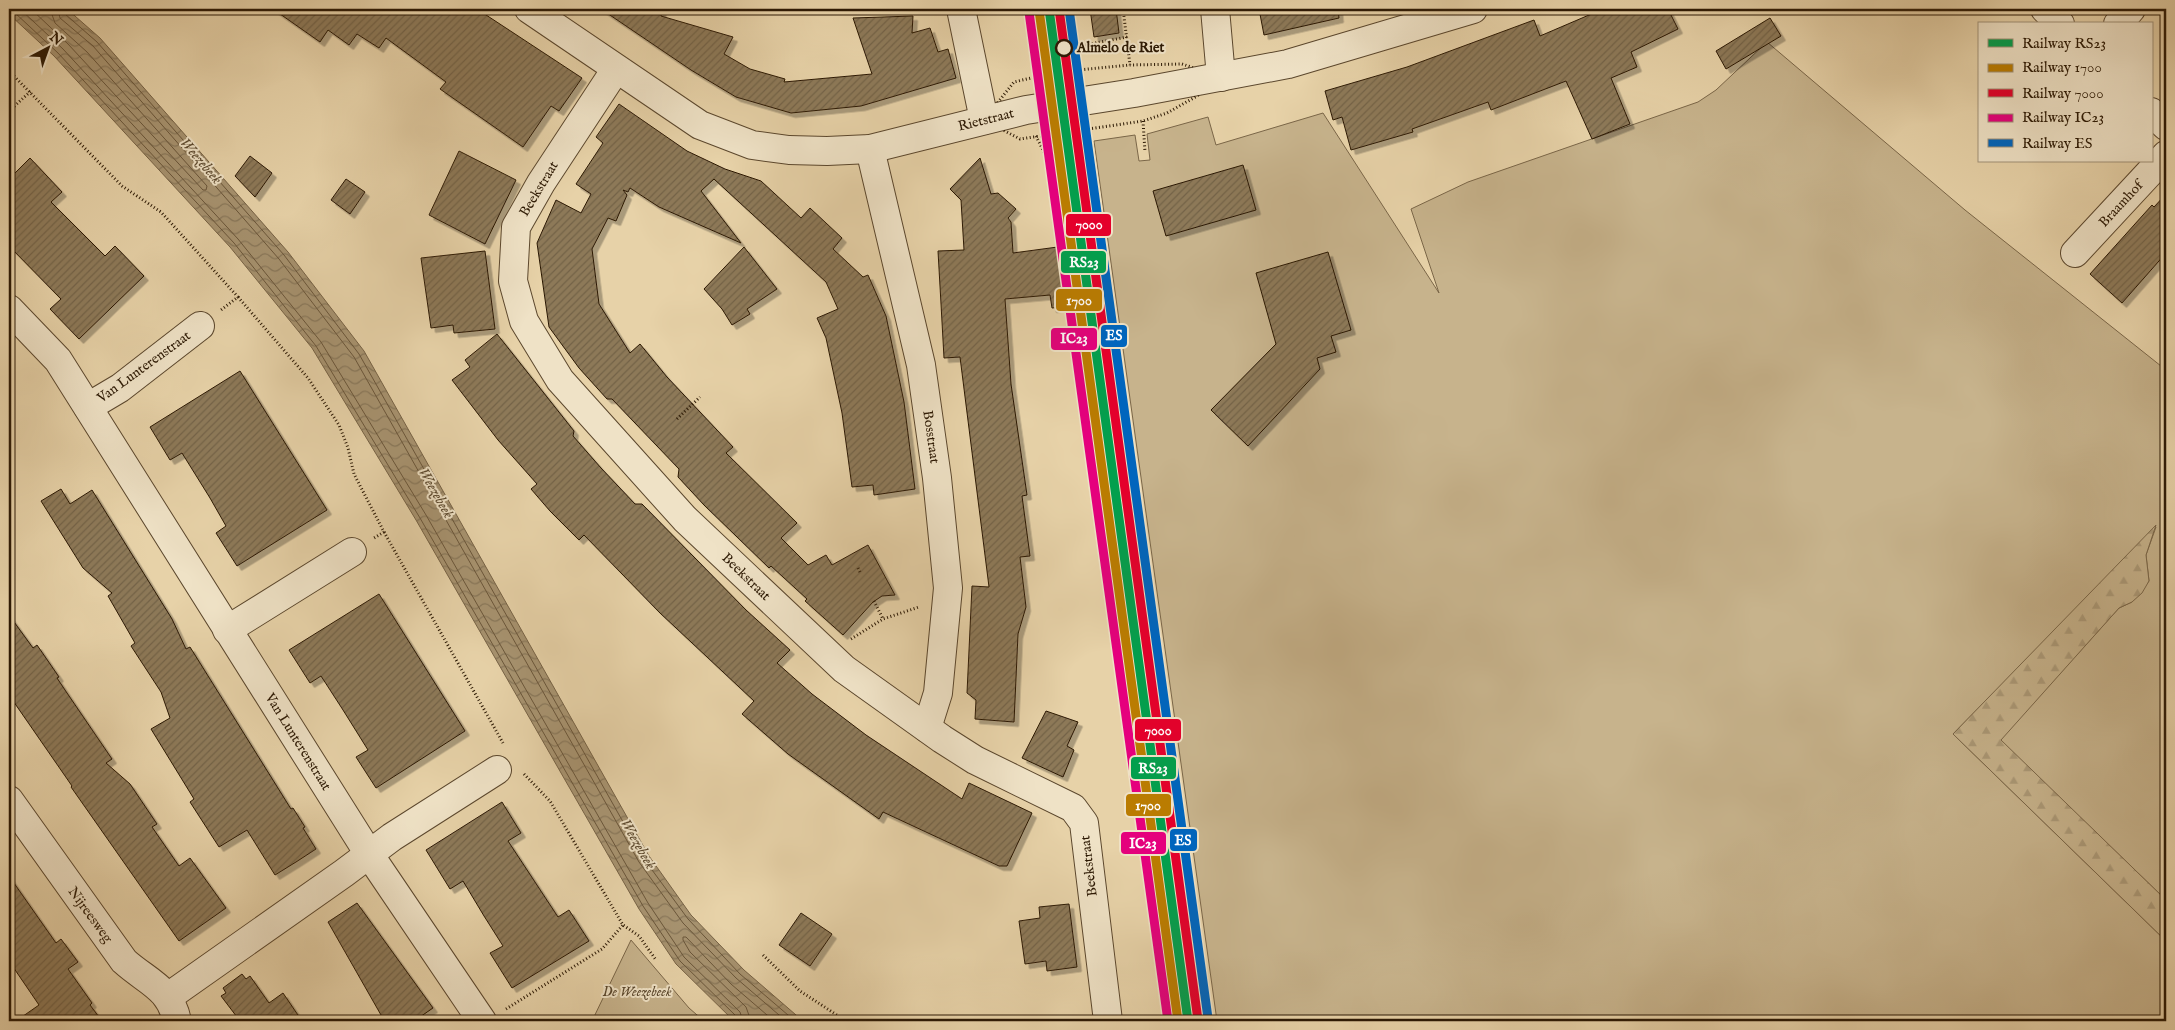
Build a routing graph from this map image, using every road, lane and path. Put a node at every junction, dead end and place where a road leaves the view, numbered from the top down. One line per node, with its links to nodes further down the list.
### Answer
1 (529, 9): 12 (street, Rietstraat)
2 (961, 9): 20 (street)
3 (1123, 9): 10 (path)
4 (1215, 9): 14 (street)
5 (1473, 9): 14 (street, Rietstraat)
6 (2046, 9): 8 (street)
7 (2131, 9): 9 (street)
8 (2058, 22)
9 (2120, 22)
10 (1127, 37): 11 (path); 16 (path)
11 (1085, 45)
12 (616, 69): 23 (street, Rietstraat); 42 (street, Beekstraat)
13 (9, 70): 15 (path)
14 (1222, 77): 16 (street, Rietstraat)
15 (30, 91): 18 (path); 28 (path)
16 (1134, 94): 17 (street, Rietstraat)
17 (1026, 110): 20 (street, Rietstraat); 26 (path)
18 (9, 111)
19 (2152, 113): 22 (street)
20 (984, 120): 23 (street, Rietstraat)
21 (1143, 121): 24 (path)
22 (2166, 126)
23 (870, 149): 39 (street, Bosstraat)
24 (1145, 152)
25 (2166, 154): 27 (street, Braamhof)
26 (1058, 180)
27 (2075, 253)
28 (238, 297): 30 (path); 34 (path)
29 (9, 309): 32 (street, Van Lunterenstraat)
30 (200, 326): 32 (street, Van Lunterenstraat)
31 (700, 397): 33 (path)
32 (88, 407): 41 (street, Van Lunterenstraat)
33 (677, 419)
34 (384, 532): 35 (path); 44 (path)
35 (352, 552): 41 (street)
36 (858, 568): 37 (path)
37 (861, 574)
38 (874, 601): 40 (path)
39 (946, 604): 40 (path); 43 (street, Bosstraat)
40 (882, 619): 42 (path)
41 (227, 630): 46 (street, Van Lunterenstraat)
42 (834, 660): 43 (street, Beekstraat)
43 (927, 728): 53 (street, Beekstraat)
44 (505, 765): 46 (street); 47 (path)
45 (9, 800): 50 (street, Nijreesweg)
46 (369, 854): 50 (street); 51 (street, Van Lunterenstraat)
47 (623, 925): 49 (path); 51 (path)
48 (763, 955): 52 (path)
49 (656, 960)
50 (173, 1009)
51 (492, 1016)
52 (846, 1021)
53 (1108, 1021)

